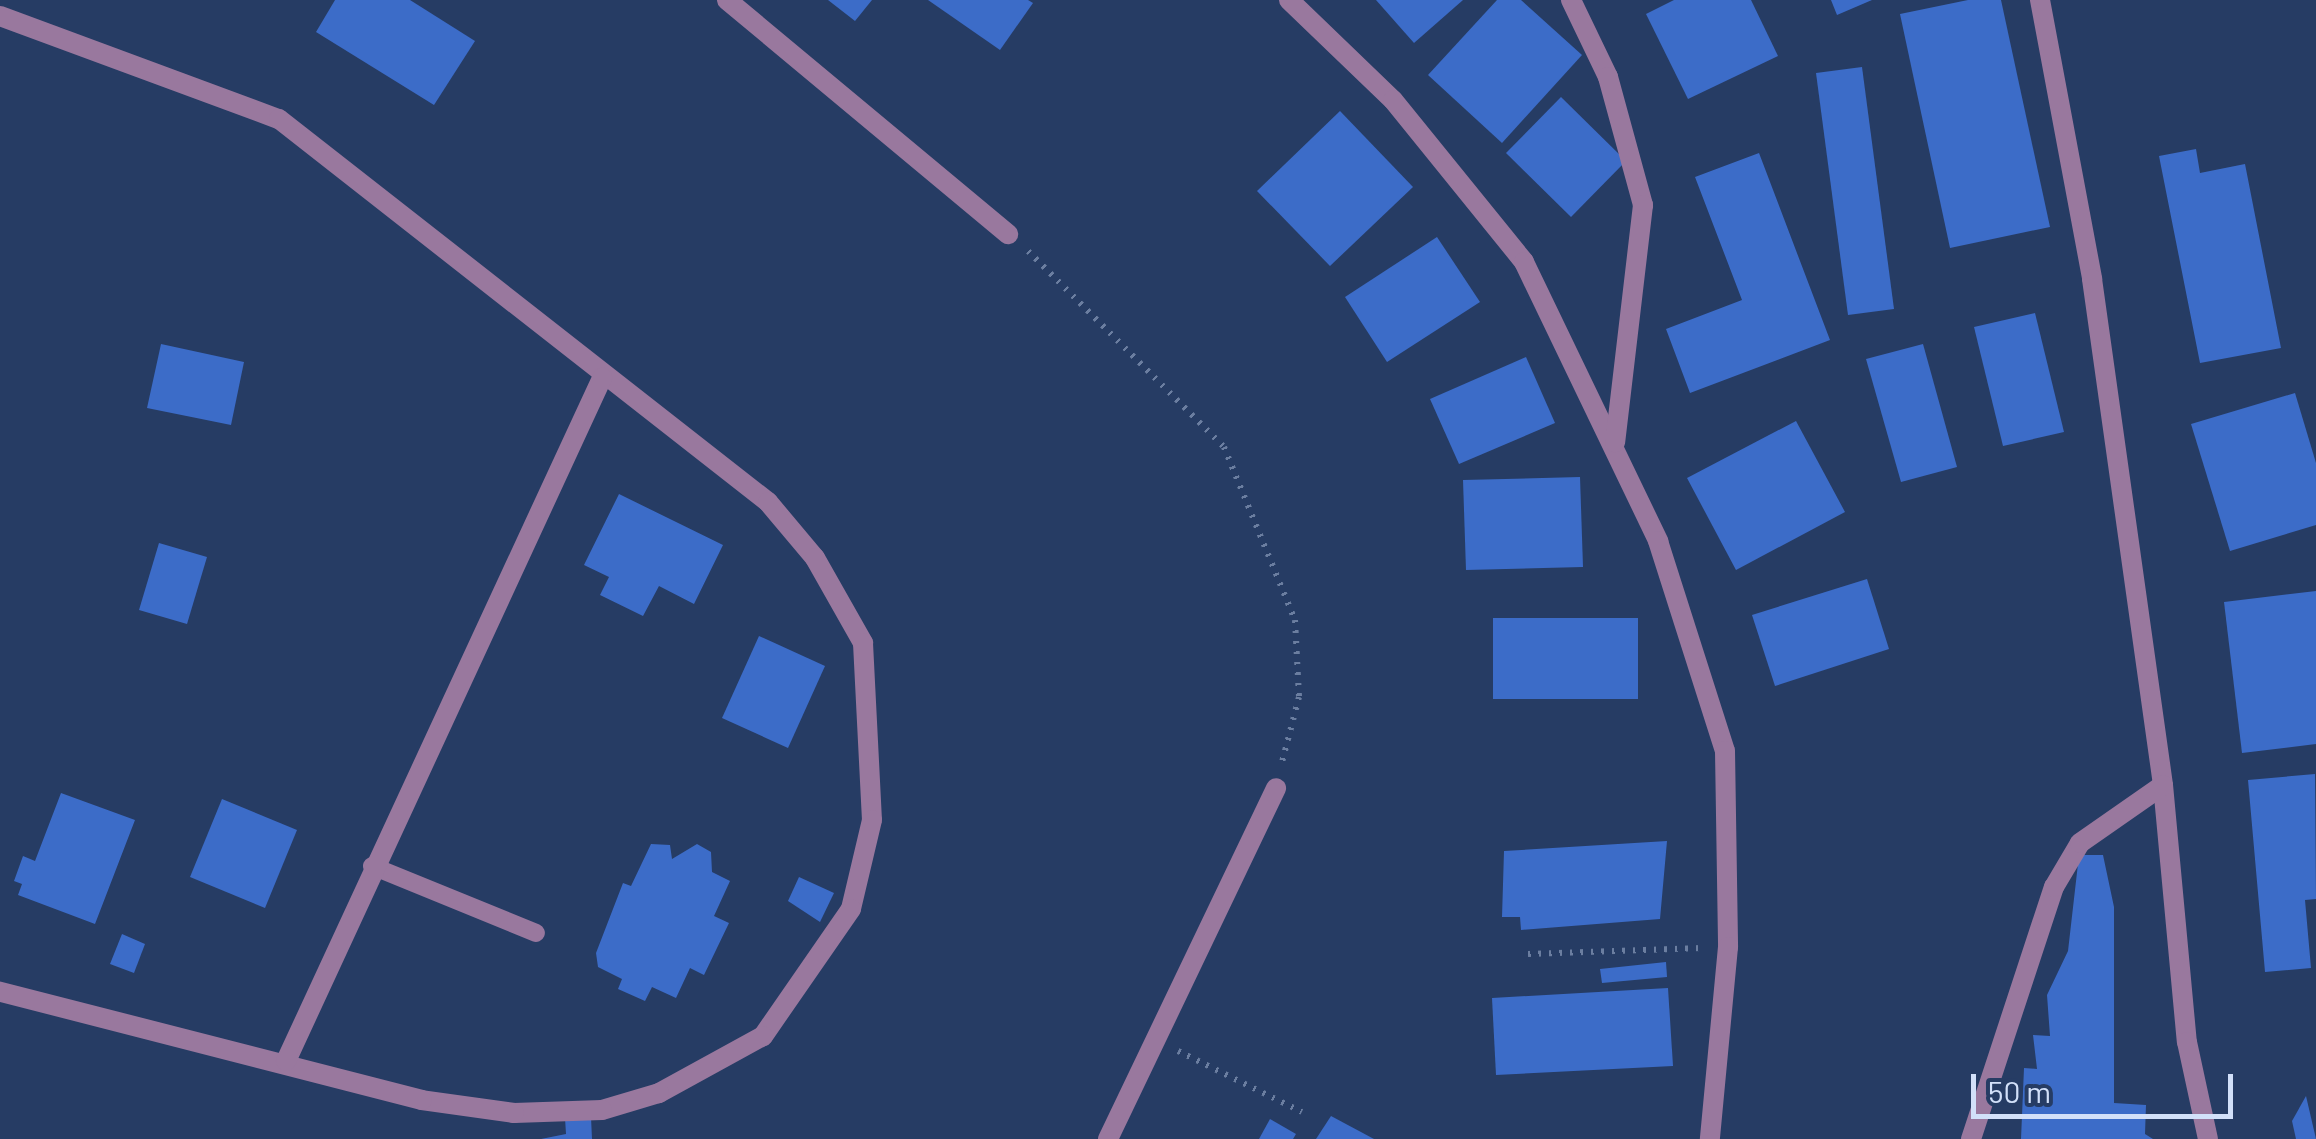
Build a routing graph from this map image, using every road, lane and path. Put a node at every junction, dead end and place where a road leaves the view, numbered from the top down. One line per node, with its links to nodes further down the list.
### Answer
1 (727, 0): 6 (street)
2 (1289, 0): 8 (street)
3 (1570, 0): 8 (street)
4 (2040, 0): 9 (street)
5 (0, 16): 7 (street)
6 (1008, 234): 10 (path)
7 (602, 378): 11 (street); 17 (street)
8 (1614, 444): 13 (street)
9 (2163, 784): 21 (street); 22 (street)
10 (1276, 788): 16 (street)
11 (372, 866): 12 (lane); 17 (street)
12 (536, 933)
13 (1728, 946): 14 (path); 20 (street)
14 (1528, 954)
15 (0, 992): 17 (street)
16 (1159, 1042): 18 (path); 19 (street)
17 (286, 1061)
18 (1302, 1112)
19 (1108, 1139)
20 (1710, 1139)
21 (1971, 1139)
22 (2208, 1139)

